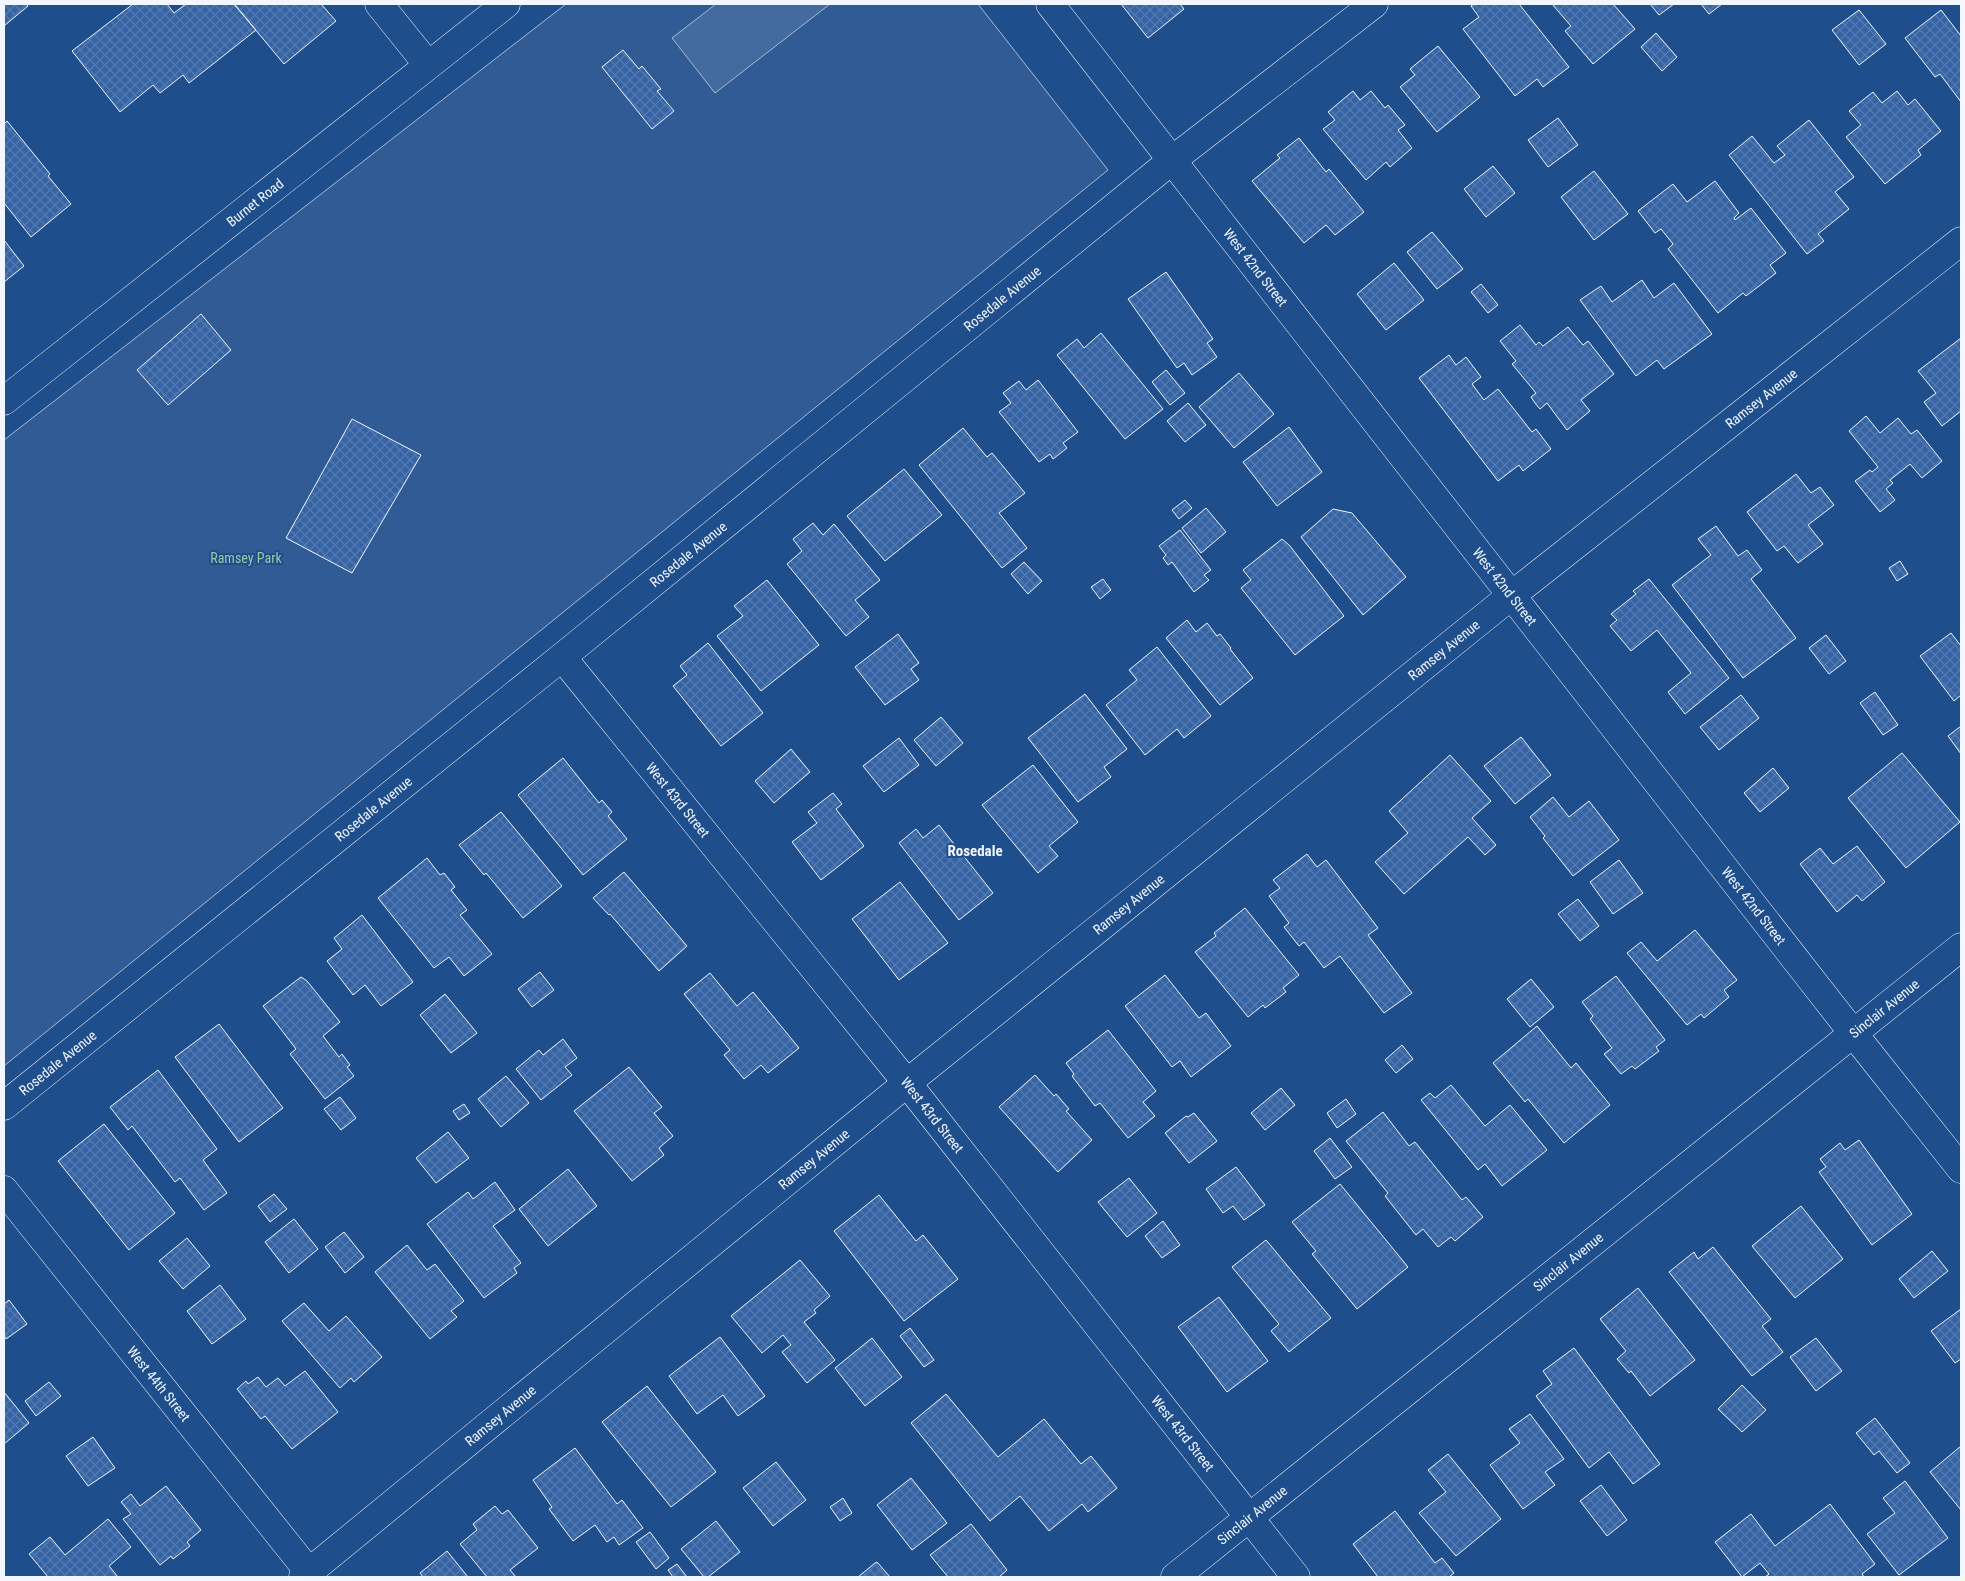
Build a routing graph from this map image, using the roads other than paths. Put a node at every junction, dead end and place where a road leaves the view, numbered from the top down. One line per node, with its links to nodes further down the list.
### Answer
1 (378, 4): 5 (street)
2 (506, 4): 5 (street, Burnet Road)
3 (1050, 4): 6 (street, West 42nd Street)
4 (1374, 4): 6 (street, Rosedale Avenue)
5 (428, 65): 8 (street, Burnet Road)
6 (1171, 161): 9 (street, West 42nd Street); 10 (street, Rosedale Avenue)
7 (1961, 241): 9 (street, Ramsey Avenue)
8 (4, 401)
9 (1512, 595): 12 (street, West 42nd Street); 13 (street, Ramsey Avenue)
10 (562, 657): 13 (street, West 43rd Street); 14 (street, Rosedale Avenue)
11 (1961, 947): 12 (street, Sinclair Avenue)
12 (1853, 1033): 15 (street, West 42nd Street); 17 (street, Sinclair Avenue)
13 (907, 1083): 17 (street, West 43rd Street); 18 (street, Ramsey Avenue)
14 (4, 1106)
15 (1961, 1169)
16 (4, 1190): 18 (street, West 44th Street)
17 (1249, 1518): 19 (street, Sinclair Avenue); 20 (street, West 43rd Street)
18 (308, 1576)
19 (1175, 1577)
20 (1296, 1577)

